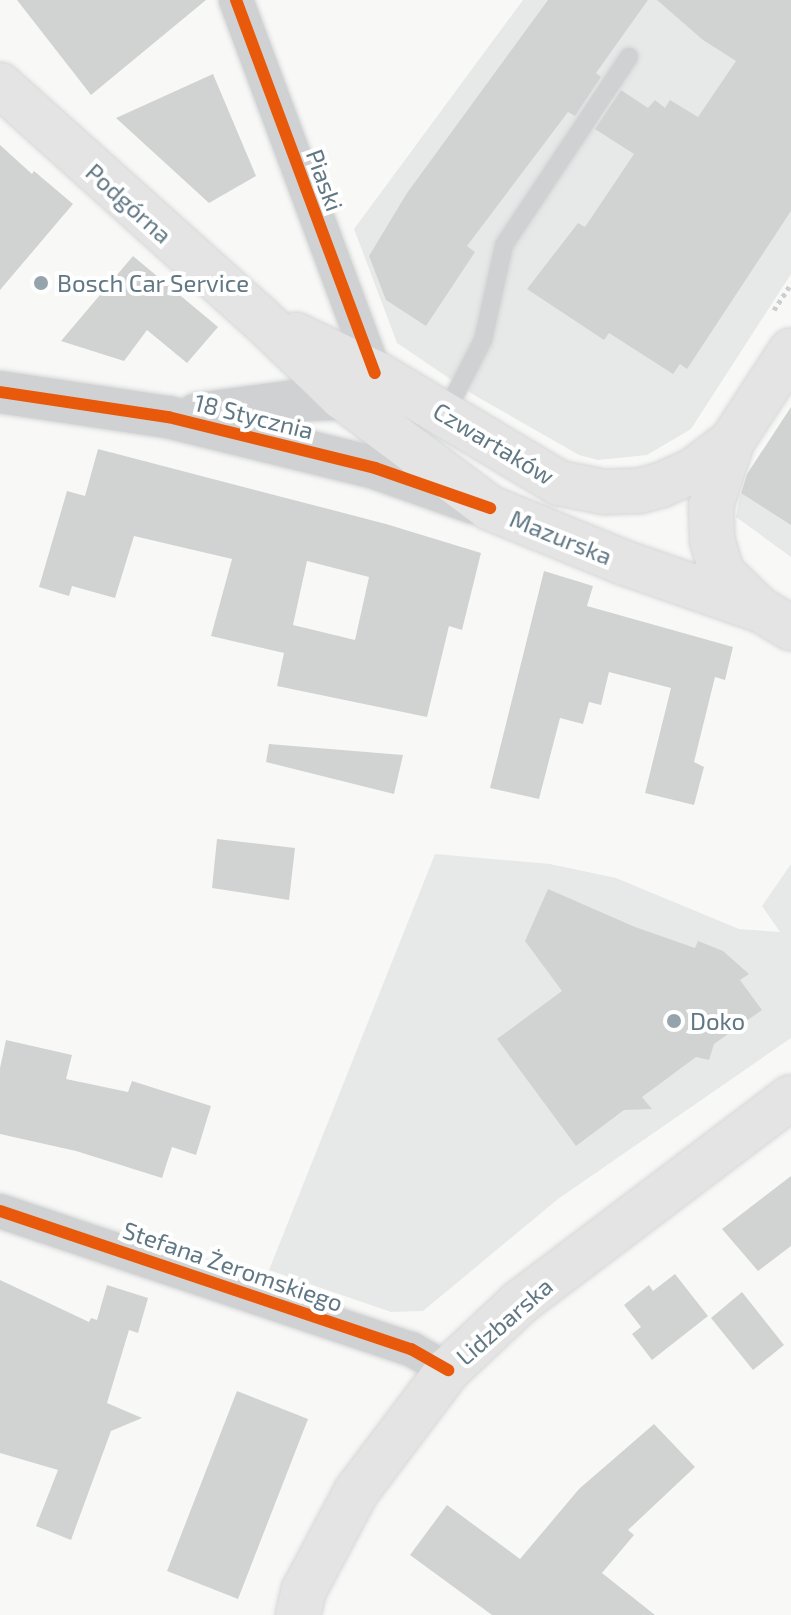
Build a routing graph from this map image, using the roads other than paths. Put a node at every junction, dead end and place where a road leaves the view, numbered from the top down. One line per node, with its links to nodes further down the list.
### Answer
1 (238, 4): 5 (street, Piaski)
2 (629, 57): 7 (lane)
3 (0, 85): 5 (main road, Podgórna)
4 (778, 338): 9 (main road, Czwartaków)
5 (359, 385): 7 (main road, Czwartaków); 8 (street, 18 Stycznia); 10 (main road, Mazurska)
6 (0, 392): 8 (street, 18 Stycznia)
7 (433, 407): 9 (main road, Czwartaków)
8 (168, 417): 10 (street, 18 Stycznia)
9 (732, 441): 11 (main road, Mazurska)
10 (490, 508): 11 (main road, Mazurska)
11 (776, 619)
12 (791, 1097): 14 (main road, Lidzbarska)
13 (0, 1211): 14 (street, Stefana Żeromskiego)
14 (448, 1370): 15 (main road, Lidzbarska)
15 (298, 1615)

